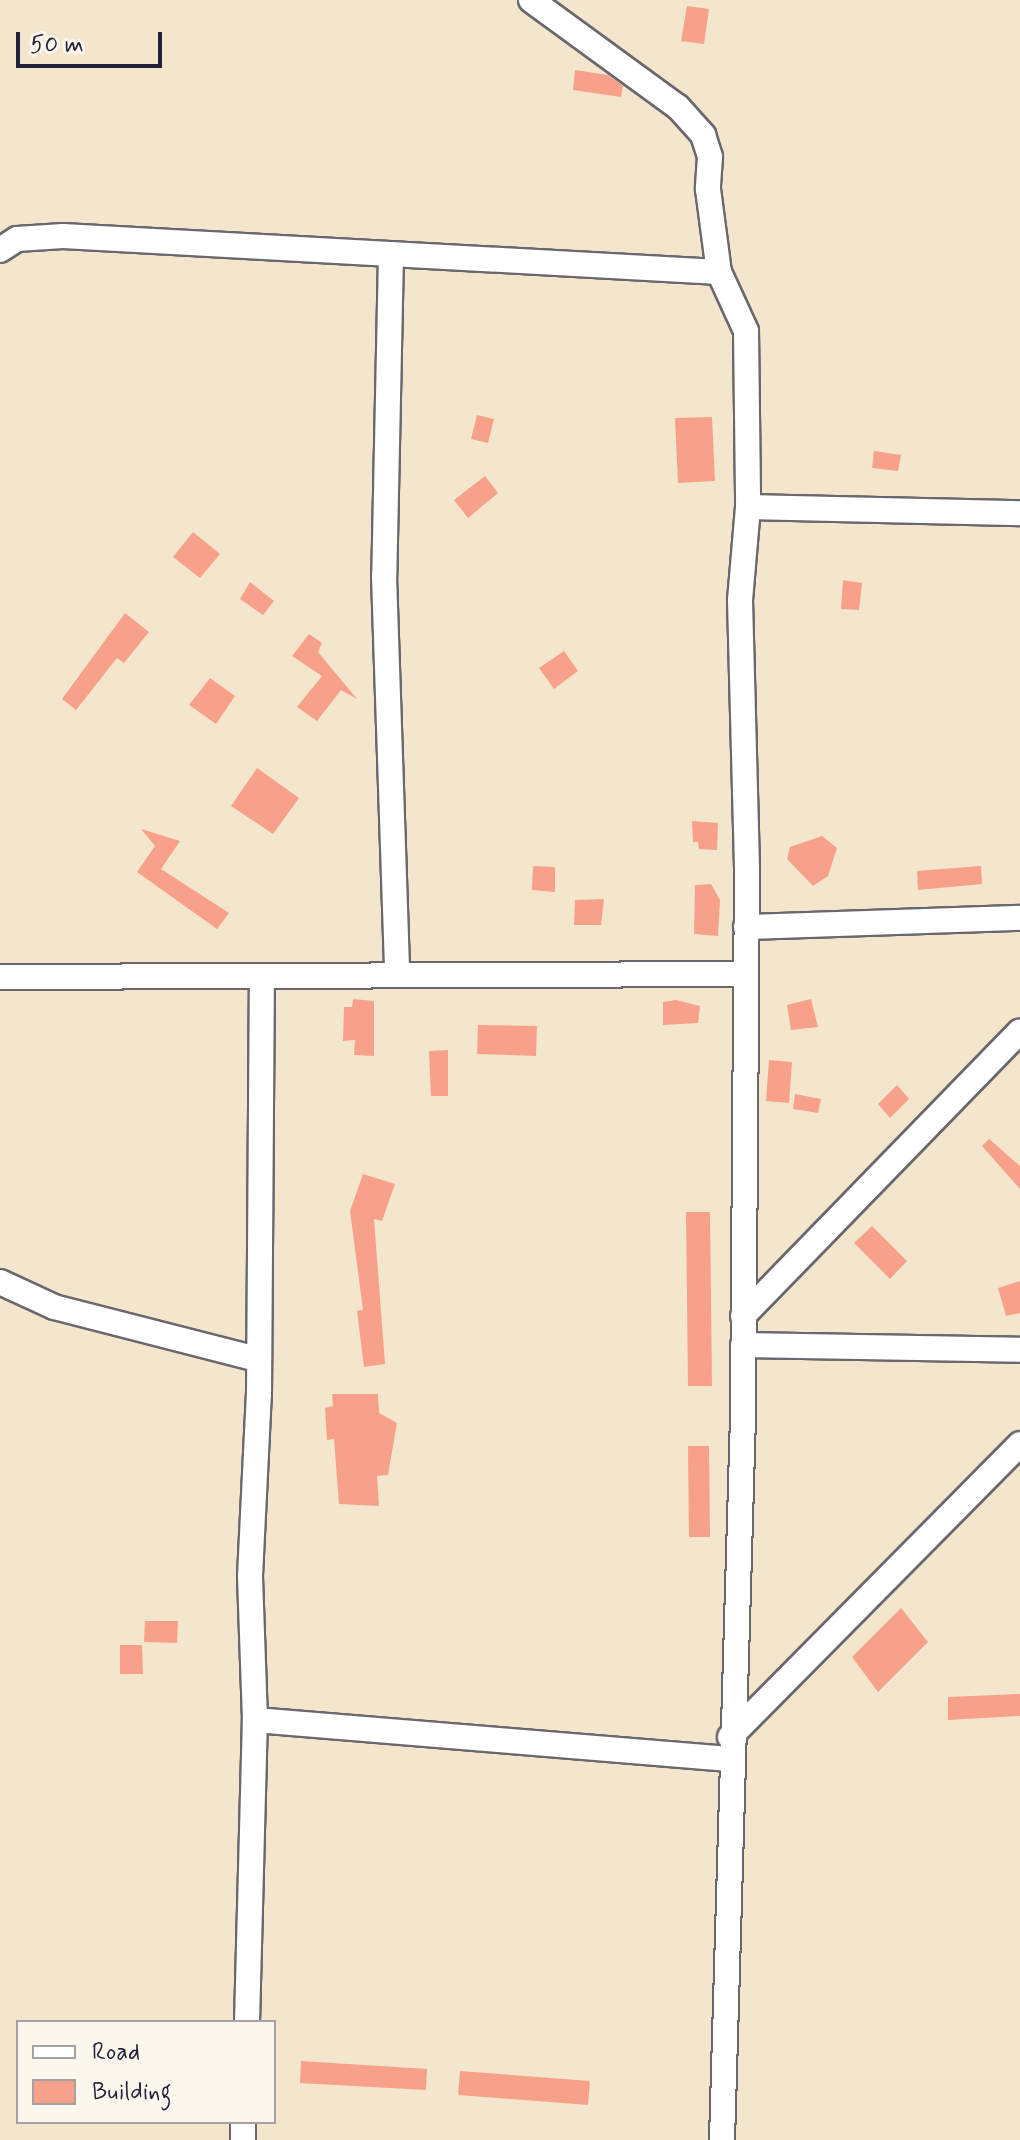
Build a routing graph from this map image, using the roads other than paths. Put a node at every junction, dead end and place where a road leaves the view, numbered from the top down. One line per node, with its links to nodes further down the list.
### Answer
1 (531, 0): 4 (street)
2 (0, 250): 3 (street)
3 (391, 254): 4 (street); 10 (street)
4 (719, 272): 5 (street)
5 (748, 507): 6 (street); 8 (street)
6 (1020, 513)
7 (1020, 918): 8 (street)
8 (746, 927): 9 (street)
9 (746, 974): 10 (street); 15 (street)
10 (397, 975): 11 (street)
11 (262, 976): 12 (street); 18 (street)
12 (0, 977)
13 (1020, 1031): 15 (street)
14 (0, 1282): 18 (street)
15 (743, 1316): 16 (street)
16 (743, 1345): 17 (street); 21 (street)
17 (1020, 1350)
18 (256, 1359): 20 (street)
19 (1020, 1444): 21 (street)
20 (255, 1720): 21 (street); 22 (street)
21 (730, 1748): 23 (street)
22 (247, 2020)
23 (722, 2140)

